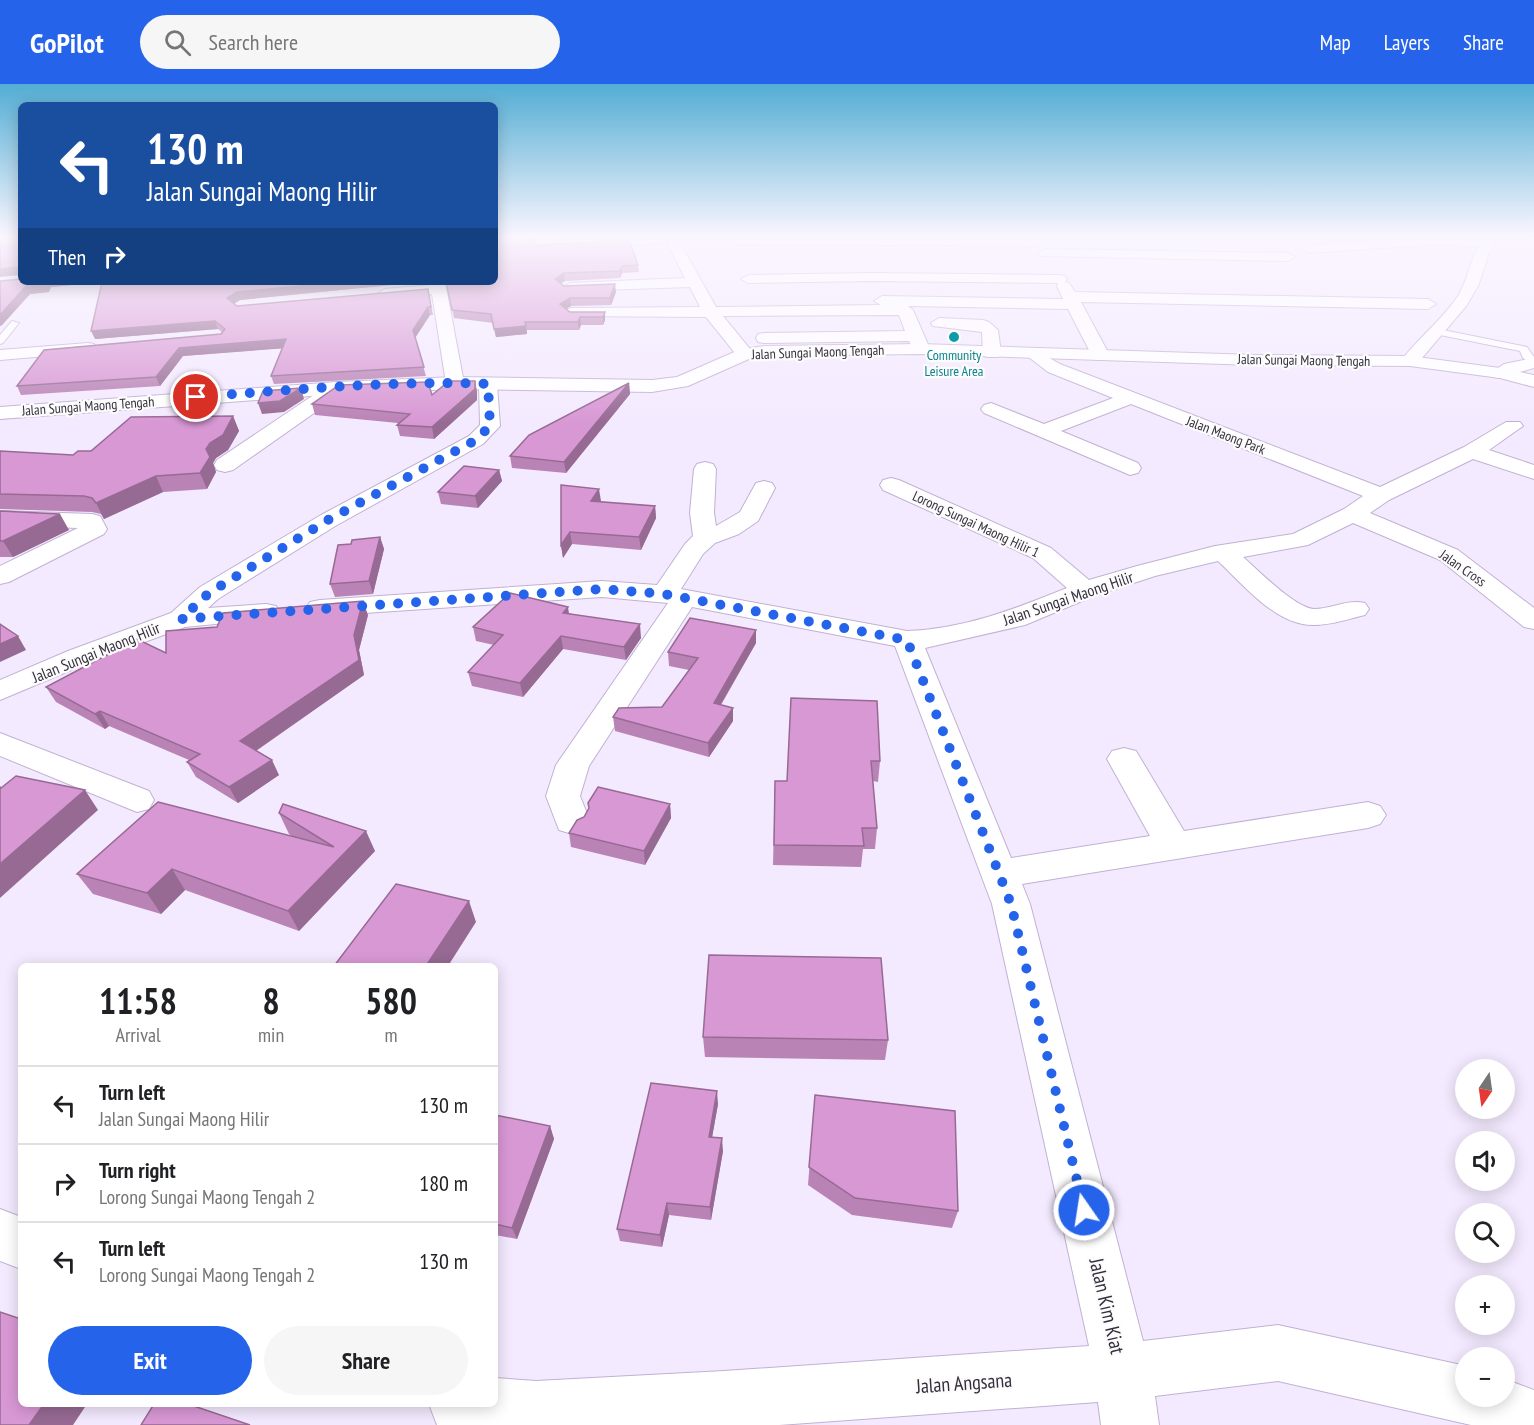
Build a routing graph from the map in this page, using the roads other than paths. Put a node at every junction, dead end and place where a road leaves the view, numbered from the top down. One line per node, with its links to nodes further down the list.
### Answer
1 (441, 299): 23 (street)
2 (704, 299): 6 (street)
3 (1462, 299): 10 (street)
4 (1073, 300): 5 (street); 9 (street); 17 (street)
5 (1428, 304)
6 (711, 312): 7 (street); 9 (street); 15 (street)
7 (571, 313)
8 (15, 323): 12 (lane)
9 (911, 324): 11 (street); 14 (street, Jalan Sungai Maong Tengah); 14 (street); 15 (street, Jalan Sungai Maong Tengah)
10 (1438, 332): 18 (street); 19 (lane)
11 (764, 338)
12 (0, 341)
13 (104, 346): 16 (street)
14 (992, 353): 20 (street, Jalan Sungai Maong Tengah)
15 (745, 354): 24 (street, Jalan Sungai Maong Tengah)
16 (0, 356)
17 (1101, 356): 18 (street, Jalan Sungai Maong Tengah); 20 (street, Jalan Sungai Maong Tengah)
18 (1410, 361): 21 (street, Jalan Sungai Maong Tengah)
19 (1534, 363): 21 (street)
20 (1072, 365): 26 (street, Jalan Maong Park)
21 (1500, 373): 22 (street, Jalan Sungai Maong Tengah)
22 (1534, 381)
23 (455, 383): 24 (street, Jalan Sungai Maong Tengah); 25 (street, Jalan Sungai Maong Tengah)
24 (488, 384): 47 (street)
25 (337, 388): 28 (street, Jalan Sungai Maong Tengah); 32 (street)
26 (1130, 398): 30 (street); 38 (street, Jalan Maong Park)
27 (991, 409): 30 (street)
28 (0, 412)
29 (1513, 426): 31 (street, Jalan Sungai Maong Hilir)
30 (1044, 431): 33 (street)
31 (1472, 452): 35 (street); 38 (street, Jalan Sungai Maong Hilir)
32 (225, 465)
33 (1130, 468)
34 (705, 469): 41 (street)
35 (1534, 472)
36 (891, 485): 44 (street, Lorong Sungai Maong Hilir 1)
37 (764, 488): 41 (street)
38 (1382, 495): 39 (street, Jalan Sungai Maong Hilir)
39 (1352, 514): 42 (street, Jalan Sungai Maong Hilir); 48 (street, Jalan Cross)
40 (0, 518): 43 (street)
41 (706, 538): 45 (street)
42 (1224, 553): 44 (street, Jalan Sungai Maong Hilir); 46 (street)
43 (0, 576)
44 (1085, 590): 49 (street, Jalan Sungai Maong Hilir)
45 (674, 597): 47 (street, Jalan Sungai Maong Hilir); 49 (street, Jalan Sungai Maong Hilir); 55 (street)
46 (1355, 609)
47 (181, 619): 50 (street, Jalan Sungai Maong Hilir)
48 (1534, 621)
49 (907, 640): 57 (street, Jalan Kim Kiat)
50 (0, 691)
51 (0, 744): 53 (street)
52 (1124, 759): 56 (street)
53 (137, 800)
54 (1368, 815): 56 (street)
55 (572, 821)
56 (1174, 846): 57 (street)
57 (998, 874): 61 (street, Jalan Kim Kiat)
58 (0, 1235): 59 (street)
59 (18, 1242)
60 (1455, 1393): 61 (street, Jalan Angsana)
61 (1126, 1399): 64 (street, Jalan Angsana)
62 (497, 1407): 64 (street, Jalan Angsana)
63 (1501, 1407): 65 (street)
64 (727, 1413)
65 (1534, 1419)

